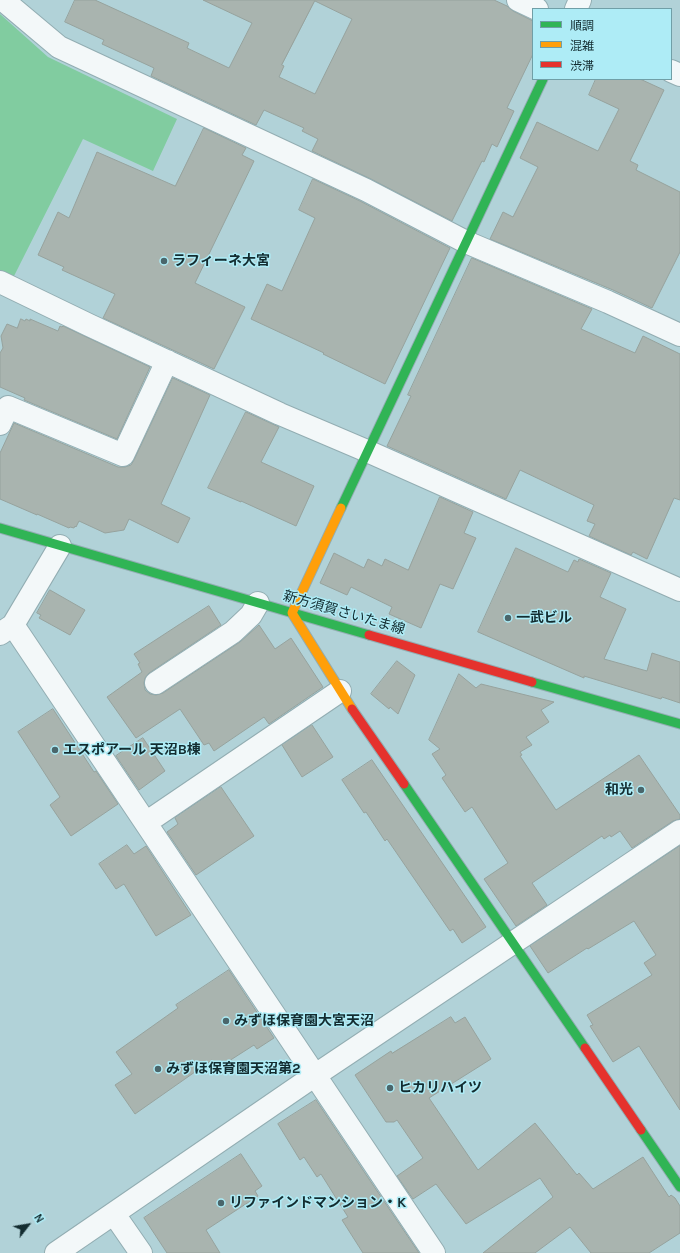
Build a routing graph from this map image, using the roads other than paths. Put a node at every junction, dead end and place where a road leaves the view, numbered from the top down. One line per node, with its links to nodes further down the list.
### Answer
1 (3, 0): 5 (street)
2 (518, 0): 3 (street)
3 (535, 8)
4 (543, 80): 5 (street)
5 (466, 242): 7 (street); 10 (street)
6 (0, 282): 8 (street)
7 (680, 335)
8 (167, 361): 9 (street); 10 (street)
9 (0, 424)
10 (366, 451): 13 (street); 15 (street)
11 (0, 528): 12 (street, 新方須賀さいたま線)
12 (60, 546): 14 (street, 新方須賀さいたま線); 16 (street)
13 (680, 590)
14 (258, 603): 15 (street, 新方須賀さいたま線); 17 (street)
15 (292, 613): 18 (street); 19 (street, 新方須賀さいたま線)
16 (6, 629): 20 (street)
17 (156, 683)
18 (340, 690): 20 (street); 22 (street)
19 (680, 724)
20 (146, 822): 23 (street)
21 (680, 831): 22 (street)
22 (513, 943): 23 (street); 24 (street)
23 (314, 1076): 25 (street); 28 (street)
24 (680, 1186)
25 (114, 1214): 26 (street); 27 (street)
26 (56, 1253)
27 (141, 1253)
28 (434, 1253)

